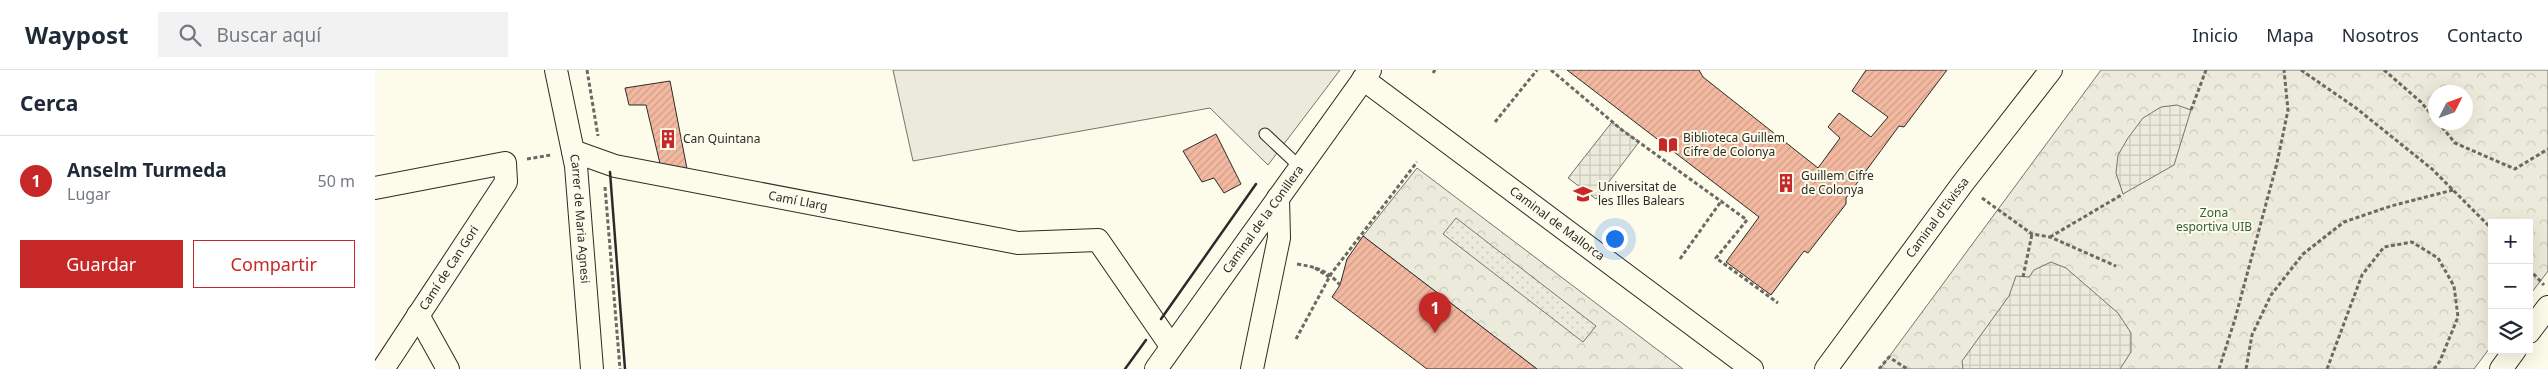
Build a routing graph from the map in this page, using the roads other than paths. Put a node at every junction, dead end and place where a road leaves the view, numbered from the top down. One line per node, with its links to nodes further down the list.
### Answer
1 (556, 70): 5 (street, Carrer de Maria Agnesi)
2 (2051, 70): 20 (street, Caminal d'Eivissa)
3 (1366, 74): 6 (street, Caminal de la Conillera); 19 (street, Caminal de Mallorca)
4 (1265, 134): 6 (lane)
5 (573, 151): 12 (street, Camí Llarg); 16 (street, Carrer de Maria Agnesi)
6 (1300, 167): 8 (street, Caminal de la Conillera)
7 (375, 188): 10 (street, Camí de Can Gori)
8 (1278, 198): 12 (street, Caminal de la Conillera); 18 (street)
9 (2548, 307): 11 (street)
10 (418, 315): 14 (street, Camí de Can Gori); 15 (street)
11 (2533, 327)
12 (1171, 346): 17 (street, Caminal de la Conillera)
13 (2512, 354): 21 (street)
14 (383, 369)
15 (448, 369)
16 (592, 369)
17 (1156, 369)
18 (1251, 369)
19 (1752, 369)
20 (1826, 369)
21 (2501, 369)

